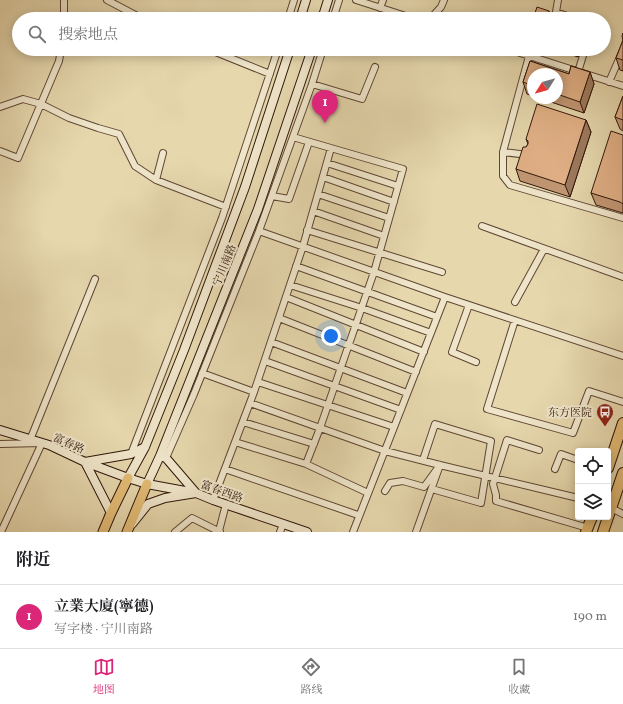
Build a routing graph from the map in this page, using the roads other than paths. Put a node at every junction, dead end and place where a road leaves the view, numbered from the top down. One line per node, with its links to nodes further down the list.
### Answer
1 (64, 0): 12 (street)
2 (107, 0): 13 (street)
3 (294, 0): 14 (street)
4 (306, 0): 15 (main road)
5 (328, 0): 16 (main road)
6 (339, 0): 17 (street)
7 (356, 0): 11 (street)
8 (383, 0): 11 (street)
9 (444, 0): 19 (street)
10 (558, 0): 20 (street)
11 (380, 8): 18 (street)
12 (64, 12)
13 (130, 12)
14 (290, 12)
15 (302, 12)
16 (324, 12)
17 (335, 12)
18 (393, 12)
19 (436, 12)
20 (556, 12)
21 (623, 50): 33 (street)
22 (60, 56): 36 (street)
23 (225, 56): 32 (street)
24 (276, 56): 32 (street)
25 (288, 56): 107 (main road, 宁川南路)
26 (310, 56): 111 (main road, 宁川南路)
27 (321, 56): 34 (street)
28 (529, 56): 31 (street); 42 (street)
29 (583, 56): 31 (street)
30 (374, 67): 34 (street)
31 (578, 72): 33 (street)
32 (270, 74): 52 (street)
33 (609, 82): 35 (street)
34 (312, 84): 38 (street)
35 (623, 86)
36 (41, 104): 37 (street); 41 (street); 47 (street)
37 (0, 107)
38 (293, 137): 39 (street); 50 (street)
39 (309, 142): 40 (street); 50 (street)
40 (331, 148): 45 (street); 48 (street)
41 (0, 151)
42 (503, 152): 44 (street); 55 (street)
43 (163, 153): 47 (street)
44 (528, 155)
45 (327, 163): 46 (street); 48 (street)
46 (323, 177): 49 (street); 51 (street)
47 (156, 180): 52 (street)
48 (398, 186): 51 (street)
49 (318, 194): 53 (street); 54 (street)
50 (272, 196): 58 (street)
51 (394, 202): 54 (street)
52 (226, 207): 110 (street)
53 (313, 211): 57 (street); 59 (street)
54 (389, 218): 59 (street)
55 (623, 218)
56 (482, 226): 61 (street)
57 (307, 230): 60 (street); 62 (street)
58 (259, 231): 60 (street); 88 (street)
59 (384, 236): 62 (street)
60 (303, 246): 63 (street); 64 (street)
61 (544, 249): 66 (street); 72 (street)
62 (380, 253): 64 (street); 65 (street)
63 (296, 266): 68 (street); 69 (street)
64 (374, 272): 69 (street); 71 (street)
65 (442, 272)
66 (623, 277)
67 (94, 279): 102 (street)
68 (290, 285): 70 (street); 74 (street)
69 (367, 292): 74 (street); 75 (street)
70 (286, 297): 76 (street); 78 (street)
71 (445, 297): 73 (street); 75 (street)
72 (515, 302)
73 (469, 305): 77 (street); 85 (street)
74 (362, 308): 78 (street); 79 (street)
75 (437, 317): 79 (street)
76 (279, 318): 80 (street); 81 (street)
77 (515, 320): 83 (street); 93 (street)
78 (356, 325): 81 (street); 82 (street)
79 (431, 333): 82 (street)
80 (271, 342): 84 (street); 86 (street)
81 (348, 346): 86 (street); 87 (street)
82 (424, 352): 87 (street)
83 (623, 356)
84 (265, 360): 89 (street); 90 (street)
85 (476, 362)
86 (340, 368): 90 (street); 92 (street)
87 (416, 372): 92 (street)
88 (202, 373): 91 (street); 111 (street)
89 (258, 382): 91 (street); 95 (street)
90 (334, 386): 95 (street); 96 (street)
91 (254, 392): 94 (street)
92 (407, 394): 96 (street)
93 (623, 402)
94 (250, 403): 97 (street); 100 (street)
95 (328, 406): 99 (street); 100 (street)
96 (401, 410): 99 (street)
97 (243, 422): 103 (street); 106 (street)
98 (623, 423): 113 (highway)
99 (394, 427): 109 (street)
100 (320, 428): 106 (street); 109 (street)
101 (0, 430): 102 (main road, 富春路)
102 (30, 440): 104 (main road, 富春路)
103 (235, 442): 116 (street); 118 (street)
104 (42, 443): 105 (street); 115 (main road, 富春路); 141 (street)
105 (0, 444)
106 (314, 444): 116 (street)
107 (145, 447): 110 (main road); 122 (main road, 宁川南路)
108 (539, 450): 123 (street)
109 (385, 451): 114 (street); 128 (street)
110 (131, 454): 115 (main road)
111 (163, 457): 124 (main road, 宁川南路); 127 (main road)
112 (575, 459): 119 (street)
113 (611, 459)
114 (423, 460): 117 (street); 121 (street)
115 (84, 462): 122 (main road, 富春路); 133 (main road)
116 (306, 464): 128 (street)
117 (440, 465): 121 (street); 125 (street); 126 (street)
118 (225, 469): 130 (street); 135 (street)
119 (555, 469)
120 (623, 473): 132 (highway)
121 (486, 476): 123 (street); 125 (street)
122 (128, 478): 124 (main road, 富春西路); 133 (main road)
123 (496, 478): 129 (street); 140 (street)
124 (146, 484): 127 (main road, 富春西路); 139 (main road)
125 (432, 489): 148 (street)
126 (385, 491)
127 (196, 493): 130 (main road, 富春西路); 139 (main road)
128 (368, 493): 135 (street)
129 (575, 497)
130 (213, 500): 131 (main road, 富春西路)
131 (226, 504): 138 (main road, 富春西路); 144 (street)
132 (611, 508): 134 (street)
133 (111, 513): 142 (main road)
134 (623, 514)
135 (358, 515): 147 (street)
136 (591, 520): 140 (highway)
137 (606, 520): 149 (highway)
138 (283, 524): 145 (street); 146 (main road, 富春西路)
139 (128, 530)
140 (587, 530)
141 (1, 532)
142 (103, 532)
143 (174, 532): 144 (street)
144 (220, 532)
145 (280, 532)
146 (307, 532)
147 (353, 532)
148 (416, 532)
149 (602, 532)

